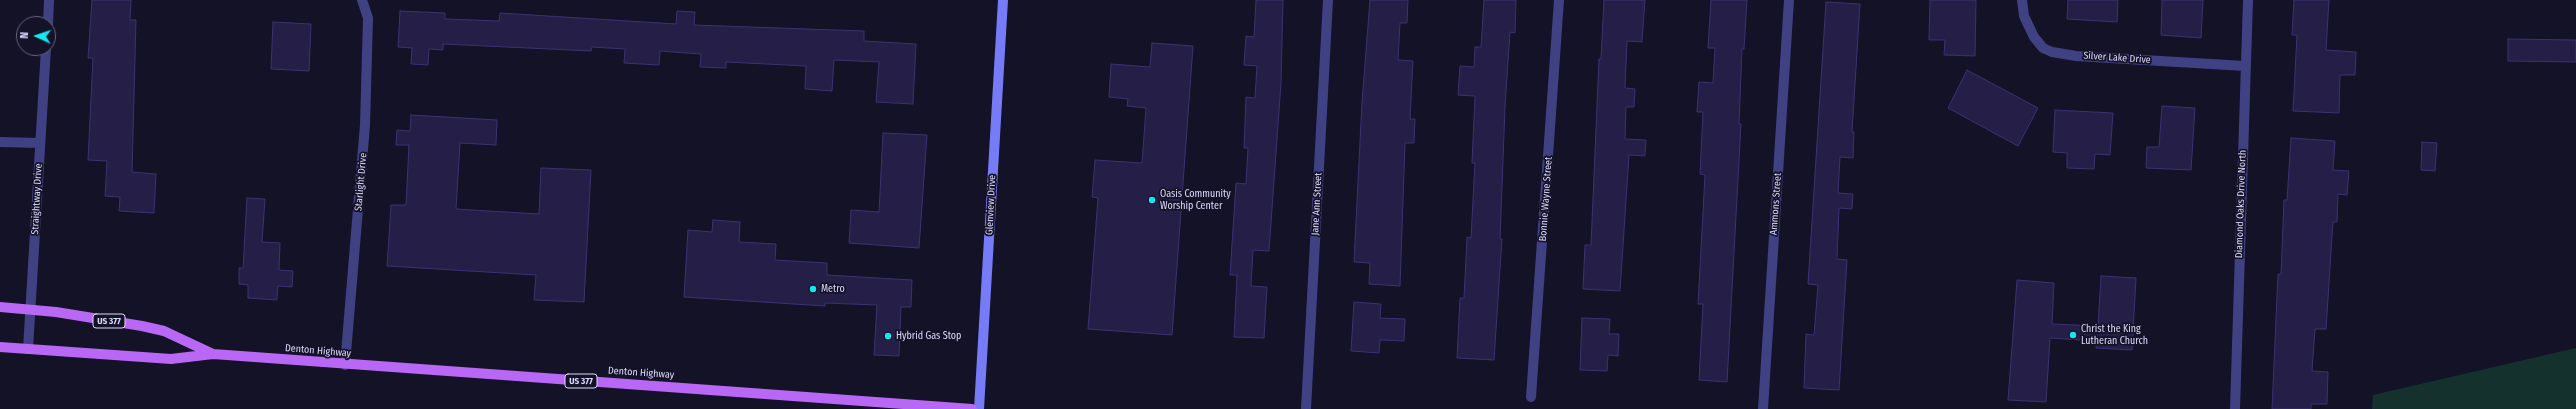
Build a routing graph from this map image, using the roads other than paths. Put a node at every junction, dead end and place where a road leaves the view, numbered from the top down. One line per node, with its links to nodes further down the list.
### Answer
1 (49, 0): 9 (street)
2 (362, 0): 19 (street, Starlight Drive)
3 (1003, 0): 22 (main road, Glenview Drive)
4 (1328, 0): 23 (street, Jane Ann Street)
5 (1559, 0): 20 (street, Bonnie Wayne Street)
6 (1789, 0): 24 (street, Ammons Street)
7 (2022, 0): 11 (street, Silver Lake Drive)
8 (2248, 0): 11 (street, Diamond Oaks Drive North)
9 (48, 16)
10 (45, 56): 13 (street, Straightway Drive)
11 (2245, 66): 25 (street, Diamond Oaks Drive North)
12 (0, 142): 13 (street)
13 (40, 143): 15 (street, Straightway Drive)
14 (0, 307): 15 (main road, Denton Highway / US 377)
15 (31, 310): 17 (street, Straightway Drive); 18 (main road, Denton Highway / US 377)
16 (0, 348): 17 (main road, Denton Highway / US 377)
17 (28, 349): 18 (main road, Denton Highway / US 377)
18 (213, 354): 19 (main road, Denton Highway / US 377)
19 (345, 365): 21 (main road, Denton Highway / US 377)
20 (1531, 397)
21 (972, 409)
22 (979, 409)
23 (1306, 409)
24 (1763, 409)
25 (2235, 409)

